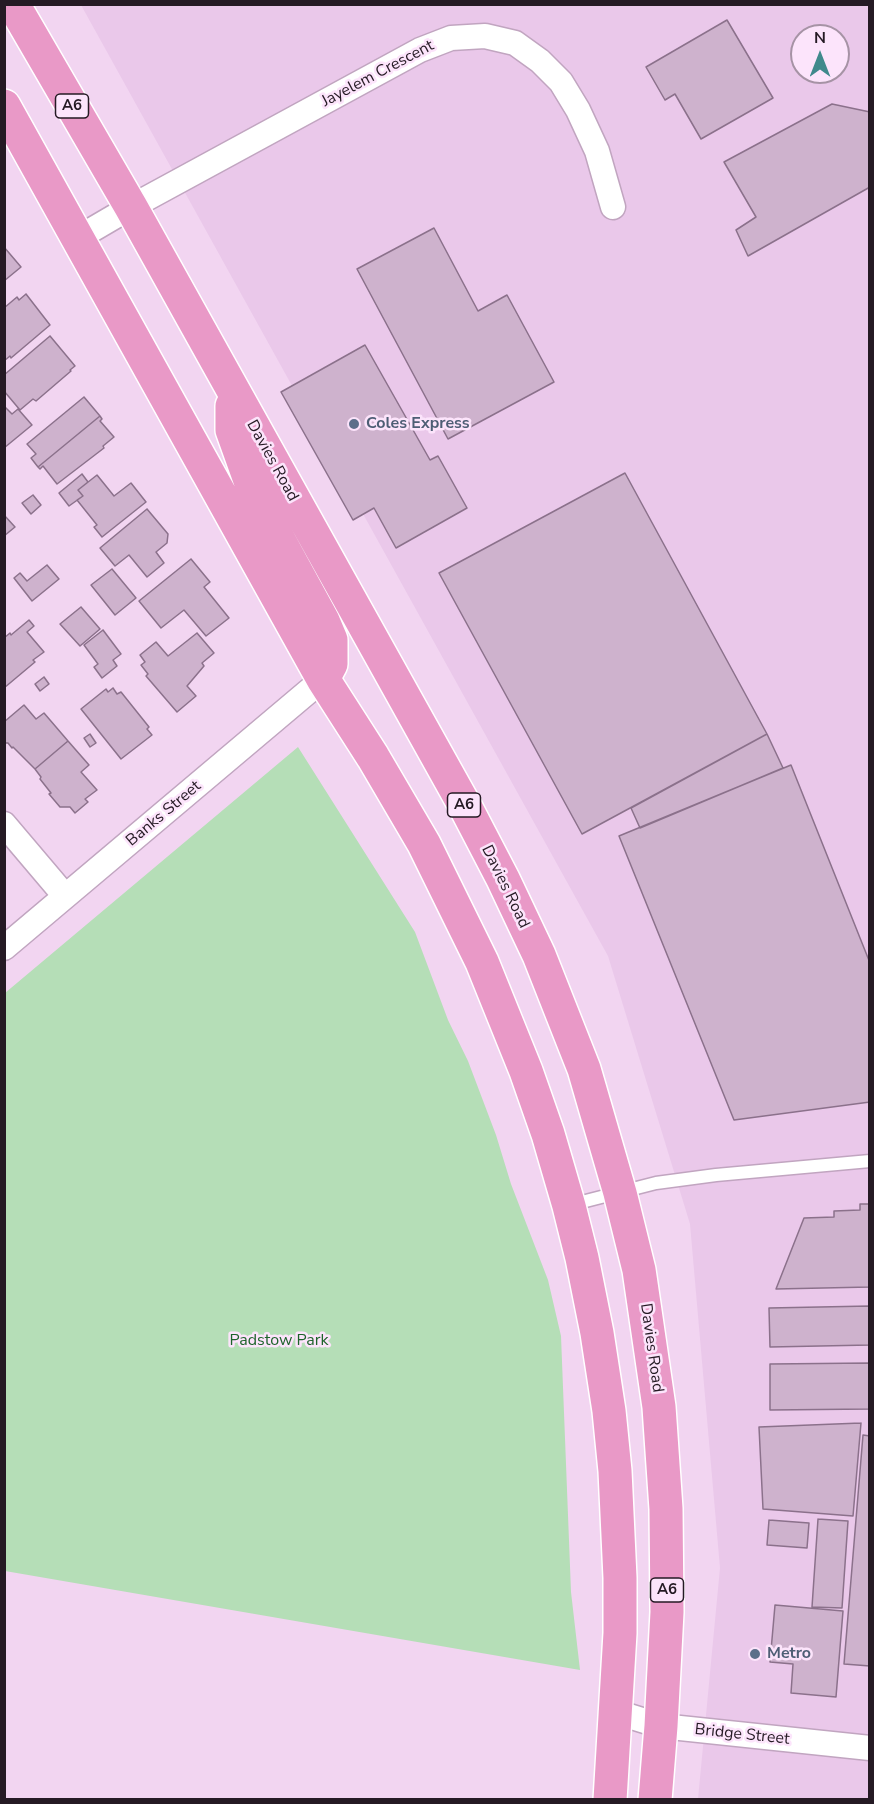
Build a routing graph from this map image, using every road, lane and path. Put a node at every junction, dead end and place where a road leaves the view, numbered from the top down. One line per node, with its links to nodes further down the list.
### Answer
1 (13, 4): 3 (highway, Davies Road / A6)
2 (4, 106): 5 (highway)
3 (130, 207): 4 (street, Jayelem Crescent); 5 (street, Jayelem Crescent); 6 (highway, Davies Road / A6)
4 (613, 207)
5 (78, 238): 7 (highway)
6 (232, 390): 7 (highway); 12 (highway, Davies Road / A6)
7 (323, 679): 9 (street, Banks Street); 13 (highway)
8 (4, 824): 9 (street)
9 (66, 896): 10 (street, Banks Street)
10 (4, 948)
11 (870, 1161): 12 (lane)
12 (621, 1193): 13 (lane); 15 (highway, Davies Road / A6)
13 (569, 1206): 14 (highway)
14 (616, 1712): 15 (street, Bridge Street); 17 (highway)
15 (661, 1726): 16 (street, Bridge Street); 18 (highway, Davies Road / A6)
16 (870, 1748)
17 (610, 1800)
18 (655, 1800)

